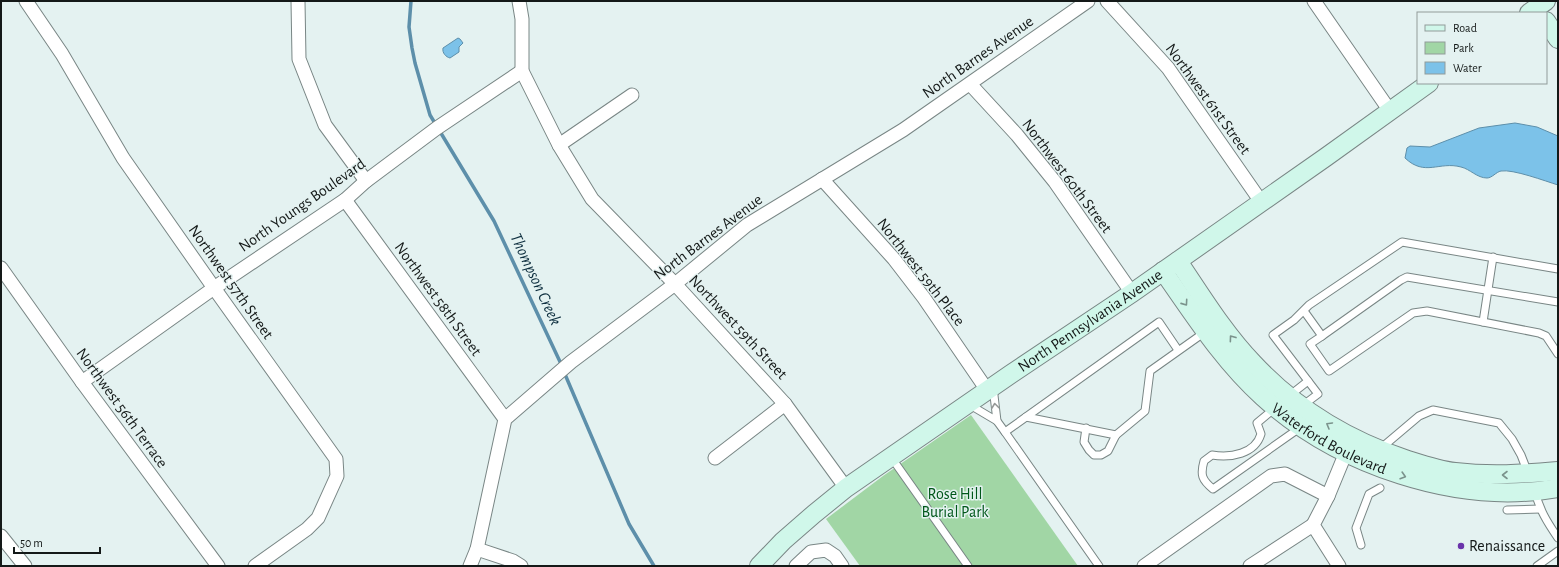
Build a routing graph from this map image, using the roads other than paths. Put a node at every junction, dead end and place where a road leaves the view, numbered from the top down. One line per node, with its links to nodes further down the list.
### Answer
1 (26, 1): 25 (street, Northwest 57th Street)
2 (298, 1): 16 (street)
3 (519, 1): 9 (street, Northwest 59th Street)
4 (1088, 1): 10 (street, North Barnes Avenue)
5 (1107, 1): 18 (street, Northwest 61st Street)
6 (1314, 1): 13 (street)
7 (1547, 22): 8 (main road)
8 (1558, 39)
9 (522, 70): 14 (street, Northwest 59th Street); 16 (street, North Youngs Boulevard)
10 (970, 84): 15 (street, North Barnes Avenue); 27 (street, Northwest 60th Street)
11 (1428, 84): 13 (main road, North Pennsylvania Avenue)
12 (632, 95): 14 (street)
13 (1390, 111): 18 (main road, North Pennsylvania Avenue)
14 (559, 145): 24 (street, Northwest 59th Street)
15 (822, 179): 24 (street, North Barnes Avenue); 37 (street, Northwest 59th Place)
16 (366, 181): 17 (street, North Youngs Boulevard)
17 (345, 200): 25 (street, North Youngs Boulevard); 42 (street, Northwest 58th Street)
18 (1262, 202): 20 (main road, North Pennsylvania Avenue)
19 (1493, 258): 22 (lane); 26 (lane); 29 (lane)
20 (1178, 261): 23 (main road, North Pennsylvania Avenue); 31 (main road, Waterford Boulevard)
21 (1, 268): 36 (street, Northwest 56th Terrace)
22 (1558, 269)
23 (1163, 271): 27 (main road, North Pennsylvania Avenue); 31 (main road, Waterford Boulevard, one-way to 31)
24 (675, 284): 38 (street, Northwest 59th Street); 42 (street, North Barnes Avenue)
25 (214, 288): 36 (street, North Youngs Boulevard); 69 (street, Northwest 57th Street)
26 (1487, 290): 28 (lane); 30 (lane); 32 (lane)
27 (1132, 293): 37 (main road, North Pennsylvania Avenue)
28 (1558, 302)
29 (1304, 311): 32 (lane); 35 (lane)
30 (1483, 322): 32 (lane); 34 (lane)
31 (1213, 326): 33 (lane); 40 (main road, Waterford Boulevard)
32 (1322, 336)
33 (1178, 350): 41 (lane); 46 (lane)
34 (1558, 354)
35 (1308, 381): 40 (lane); 40 (lane)
36 (82, 382): 68 (street, Northwest 56th Terrace)
37 (990, 388): 39 (main road, North Pennsylvania Avenue); 43 (lane, one-way to 37)
38 (785, 404): 50 (street); 53 (street, Northwest 59th Street)
39 (968, 404): 43 (lane); 49 (main road, North Pennsylvania Avenue)
40 (1290, 409): 40 (lane); 47 (main road, Waterford Boulevard)
41 (1026, 417): 44 (lane); 45 (lane)
42 (505, 419): 64 (street)
43 (997, 421): 45 (lane)
44 (1086, 428): 46 (lane); 46 (lane)
45 (1005, 432): 76 (lane)
46 (1116, 435)
47 (1349, 446): 48 (main road, Waterford Boulevard); 56 (main road, Waterford Boulevard, one-way to 56); 57 (street)
48 (1379, 449): 52 (main road, Waterford Boulevard, one-way to 48); 52 (lane)
49 (890, 457): 53 (main road, North Pennsylvania Avenue); 75 (lane)
50 (715, 458)
51 (1558, 471): 52 (main road, Waterford Boulevard)
52 (1528, 473): 56 (main road)
53 (846, 488): 72 (main road, North Pennsylvania Avenue)
54 (1380, 488): 63 (lane)
55 (1558, 488): 56 (main road, Waterford Boulevard)
56 (1535, 490): 58 (lane)
57 (1328, 496): 60 (street); 66 (street)
58 (1540, 509): 59 (lane); 62 (lane)
59 (1507, 510)
60 (1313, 525): 78 (street); 79 (street)
61 (1, 536): 67 (street)
62 (1558, 538)
63 (1361, 545)
64 (477, 549): 70 (street); 71 (street)
65 (1558, 552): 80 (lane)
66 (1158, 562): 77 (street)
67 (25, 566)
68 (218, 566)
69 (255, 566)
70 (470, 566)
71 (521, 566)
72 (759, 566)
73 (796, 566): 74 (street)
74 (842, 566)
75 (968, 566)
76 (1099, 566)
77 (1144, 566)
78 (1250, 566)
79 (1339, 566)
80 (1537, 566)

